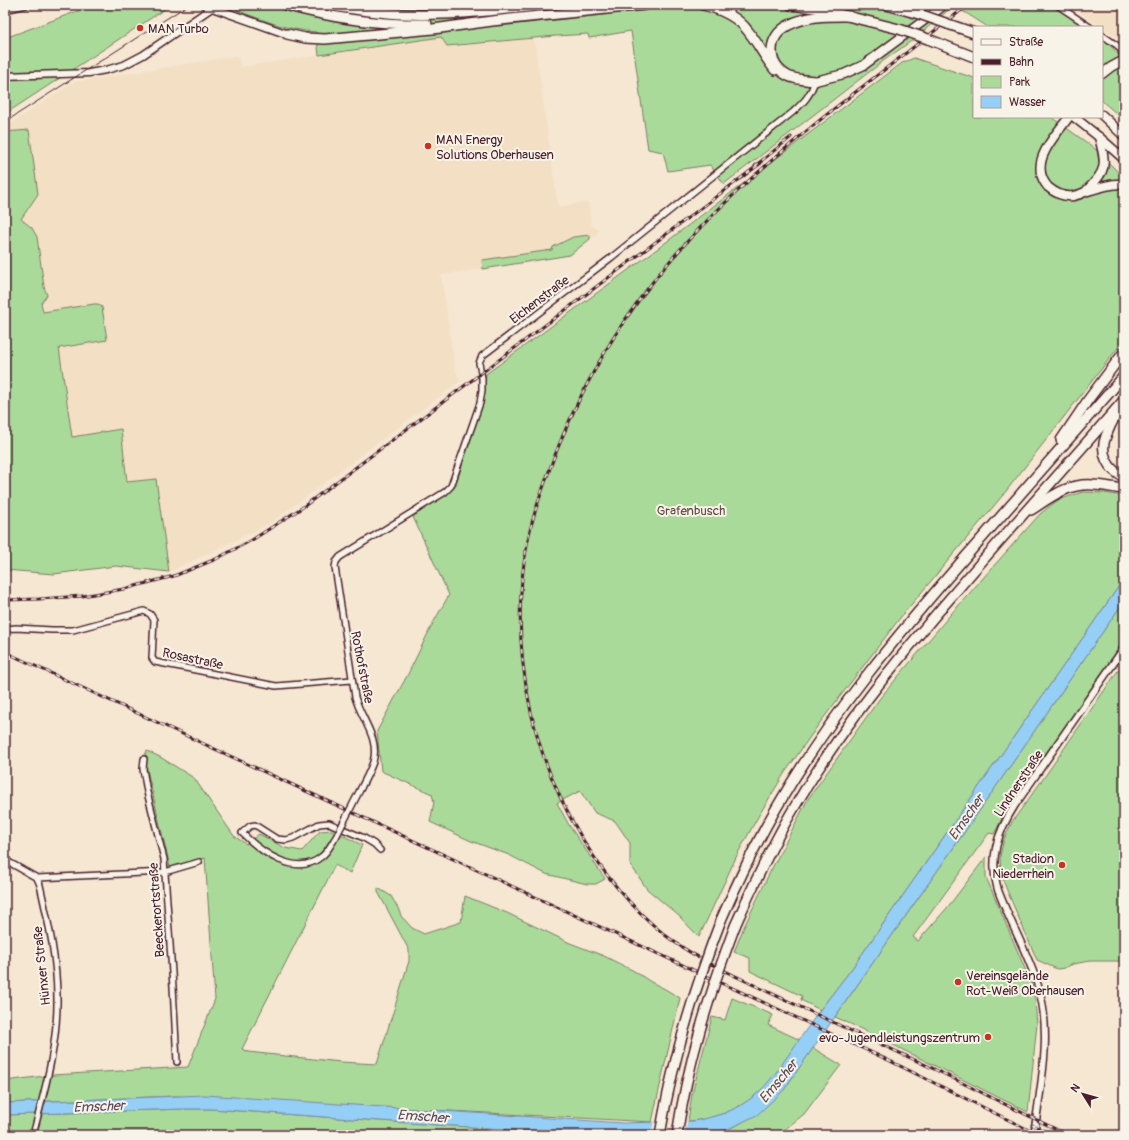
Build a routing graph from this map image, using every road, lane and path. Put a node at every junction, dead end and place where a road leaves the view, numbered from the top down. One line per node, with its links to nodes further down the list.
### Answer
1 (26, 5): 12 (street)
2 (285, 5): 15 (highway)
3 (327, 5): 4 (highway)
4 (545, 5)
5 (644, 5): 15 (highway)
6 (703, 5): 24 (highway)
7 (791, 5): 14 (highway)
8 (887, 5): 13 (highway)
9 (944, 5): 24 (main road)
10 (1057, 5): 16 (street)
11 (211, 6): 18 (main road); 23 (street)
12 (5, 10)
13 (922, 10): 17 (highway, bridge)
14 (849, 16): 20 (highway, bridge); 24 (highway)
15 (492, 21): 18 (highway)
16 (1088, 26)
17 (973, 33)
18 (287, 34)
19 (1103, 36): 21 (street)
20 (973, 57)
21 (1124, 59): 22 (main road)
22 (1103, 73)
23 (5, 76)
24 (815, 81): 40 (street, Eichenstraße)
25 (1103, 117): 27 (main road)
26 (1073, 118): 29 (main road); 32 (main road)
27 (1120, 130): 28 (main road)
28 (1124, 136)
29 (1099, 137): 30 (main road); 32 (main road)
30 (1124, 159)
31 (1124, 184): 32 (main road)
32 (1085, 192)
33 (1124, 352): 36 (highway)
34 (1124, 376): 36 (highway)
35 (1123, 401): 37 (highway); 39 (highway)
36 (1048, 463): 52 (highway, bridge)
37 (1124, 477)
38 (1124, 489): 39 (highway)
39 (1020, 518): 53 (highway, bridge)
40 (336, 562): 43 (street, Rothofstraße)
41 (5, 629): 43 (street, Rosastraße)
42 (1124, 648): 54 (street, Lindnerstraße)
43 (352, 680): 45 (street, Rothofstraße, bridge)
44 (144, 759): 48 (street, Beeckerortstraße)
45 (380, 850)
46 (5, 860): 49 (street)
47 (199, 862): 48 (street)
48 (165, 872): 49 (street); 50 (street, Beeckerortstraße)
49 (37, 878): 51 (street, Hünxer Straße)
50 (177, 1062)
51 (33, 1135)
52 (660, 1135)
53 (677, 1135)
54 (1034, 1135)

